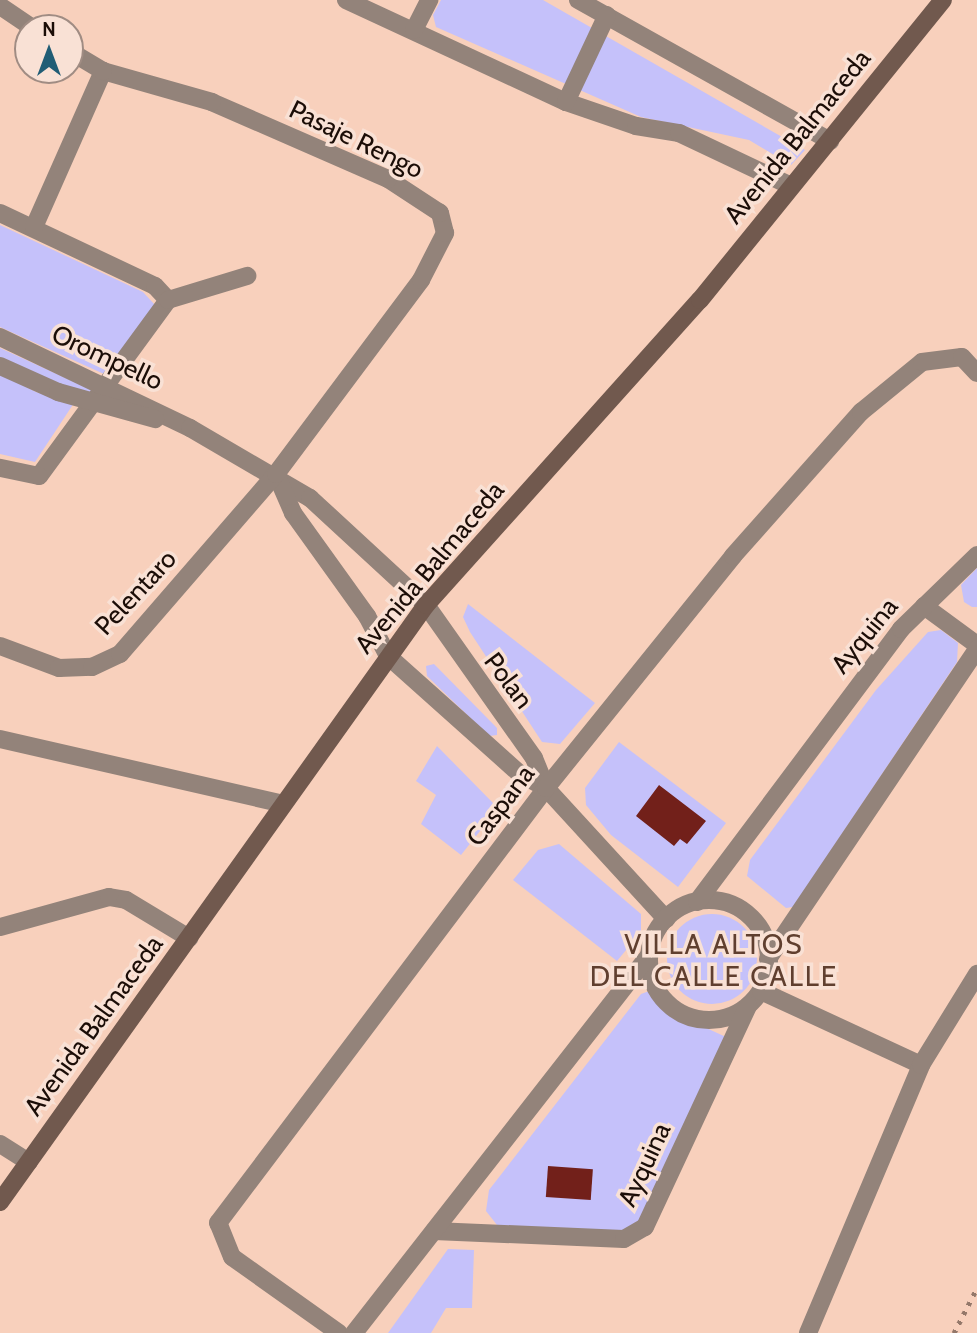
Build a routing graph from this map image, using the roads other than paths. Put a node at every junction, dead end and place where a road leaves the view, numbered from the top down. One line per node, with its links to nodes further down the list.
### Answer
1 (346, 0): 6 (street)
2 (429, 0): 6 (street)
3 (578, 0): 5 (street)
4 (943, 0): 10 (main road, Avenida Balmaceda)
5 (607, 15): 9 (street); 10 (street)
6 (414, 30): 9 (street)
7 (84, 59): 8 (street, Pasaje Rengo)
8 (103, 71): 13 (street); 23 (street, Pasaje Rengo)
9 (566, 102): 11 (street)
10 (830, 141): 11 (main road, Avenida Balmaceda)
11 (792, 186): 25 (main road, Avenida Balmaceda)
12 (0, 213): 13 (street)
13 (34, 228): 15 (street)
14 (247, 276): 15 (street)
15 (168, 300): 19 (street)
16 (0, 337): 19 (street, Orompello)
17 (0, 366): 20 (street, Orompello)
18 (977, 373): 31 (street, Caspana)
19 (109, 387): 20 (street); 21 (street, Orompello)
20 (93, 403): 21 (street, Orompello); 22 (street, Orompello)
21 (190, 428): 23 (street, Orompello)
22 (0, 468)
23 (276, 474): 25 (street, Orompello); 27 (street, Pelentaro); 29 (street)
24 (977, 555): 26 (street, Ayquina)
25 (426, 605): 29 (main road, Avenida Balmaceda); 31 (street, Polan)
26 (924, 606): 28 (street, Ayquina); 33 (street, Ayquina)
27 (0, 646)
28 (977, 647): 38 (street, Ayquina)
29 (388, 656): 31 (street, Polan); 32 (main road, Avenida Balmaceda)
30 (0, 739): 32 (street)
31 (547, 788): 34 (street, Polan); 47 (street, Caspana)
32 (283, 804): 36 (main road, Avenida Balmaceda)
33 (697, 902): 34 (street); 38 (street)
34 (666, 919): 37 (street)
35 (0, 927): 36 (street)
36 (189, 938): 44 (main road, Avenida Balmaceda)
37 (649, 955): 41 (street); 46 (street)
38 (768, 959): 40 (street)
39 (977, 974): 42 (street)
40 (761, 991): 41 (street); 42 (street)
41 (748, 1006): 46 (street, Ayquina)
42 (921, 1065): 49 (street)
43 (0, 1144): 44 (street)
44 (29, 1162): 45 (main road, Avenida Balmaceda)
45 (0, 1202)
46 (434, 1231): 48 (street)
47 (339, 1333)
48 (354, 1333)
49 (808, 1333)

